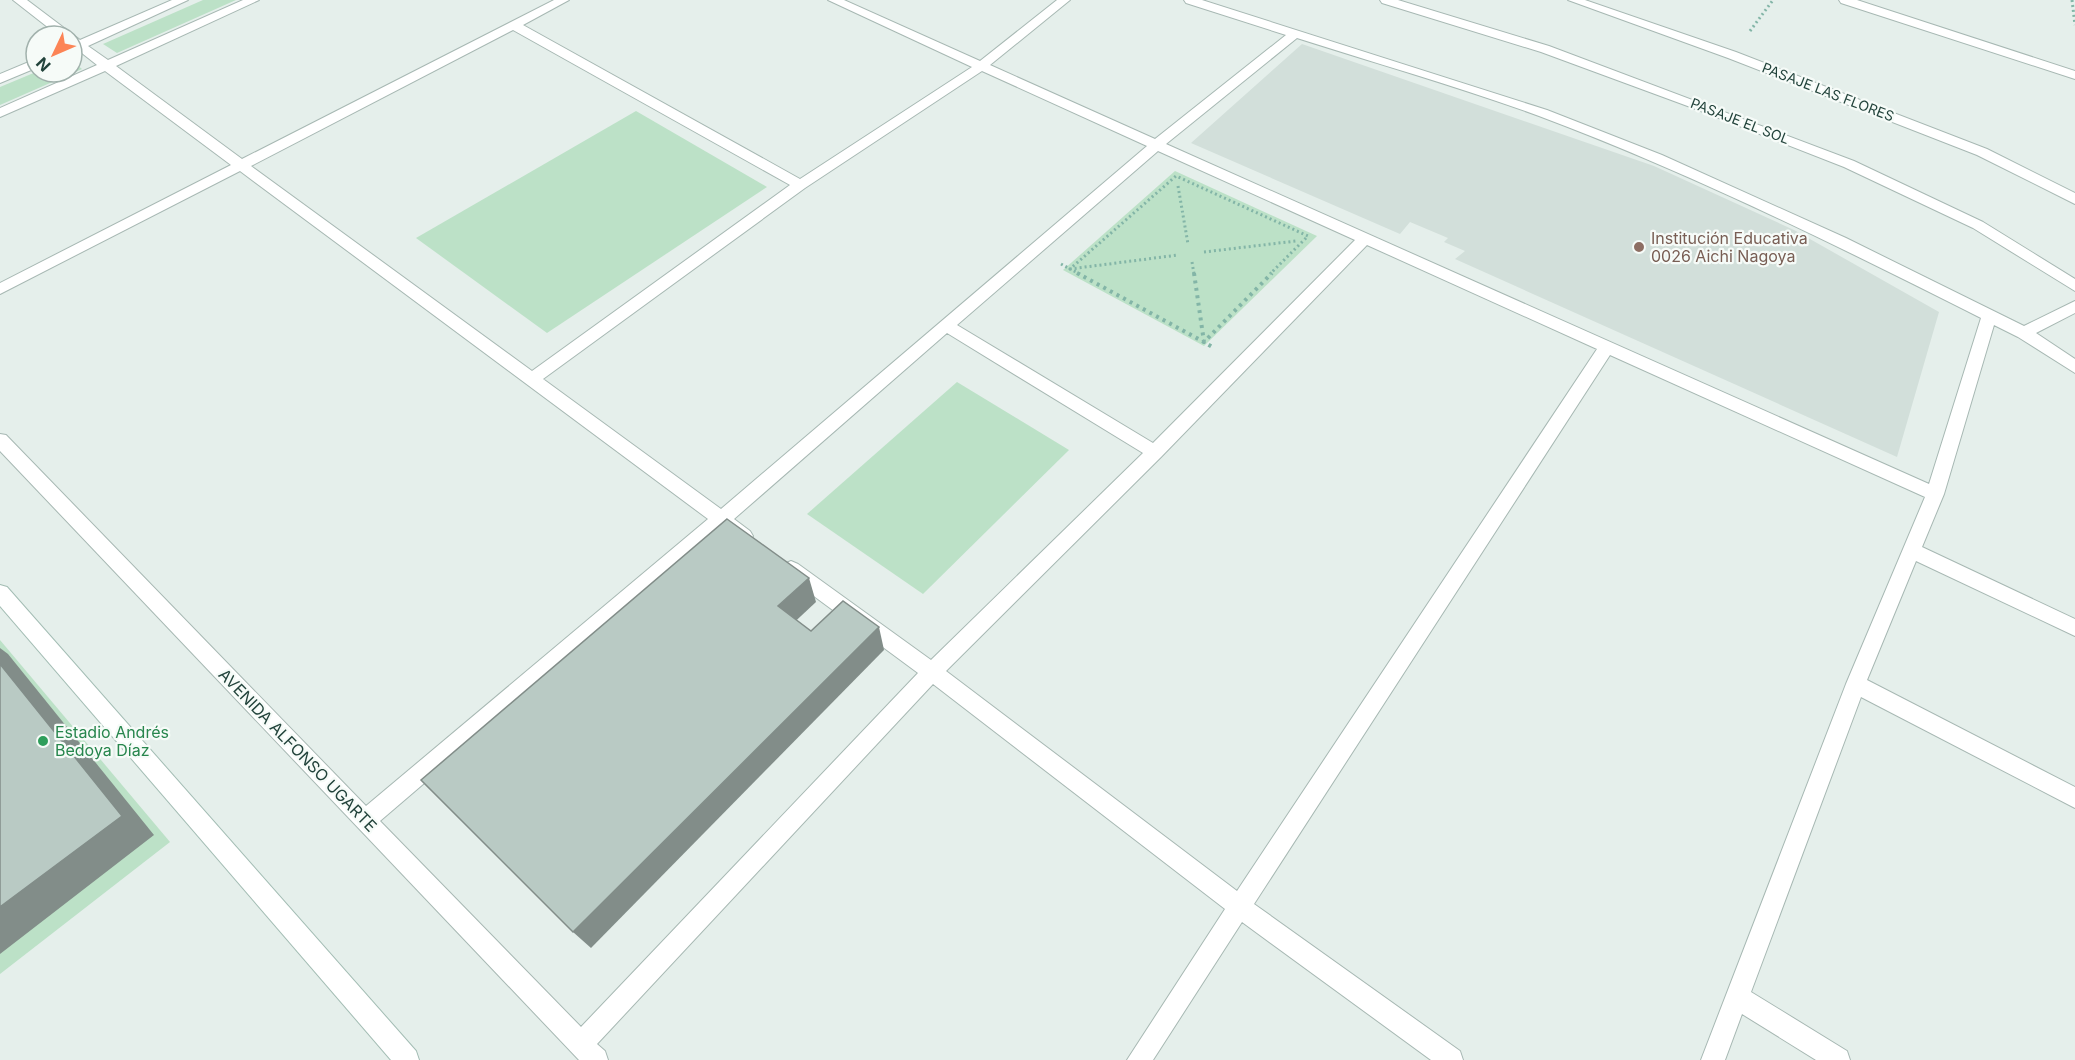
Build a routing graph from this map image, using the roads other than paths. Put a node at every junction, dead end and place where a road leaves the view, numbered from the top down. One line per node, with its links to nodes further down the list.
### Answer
1 (19, 0): 11 (street)
2 (182, 0): 14 (street)
3 (253, 0): 16 (street)
4 (563, 0): 12 (street)
5 (834, 0): 17 (street)
6 (1064, 0): 17 (street)
7 (1190, 0): 13 (street)
8 (1386, 0): 27 (street, PASAJE EL SOL)
9 (1574, 0): 25 (street, PASAJE LAS FLORES)
10 (1845, 0): 19 (street)
11 (51, 24)
12 (513, 26): 23 (street); 24 (street)
13 (1295, 34): 22 (street); 30 (street)
14 (84, 40)
15 (84, 51): 16 (street)
16 (106, 66): 21 (street); 23 (street)
17 (981, 66): 22 (street); 24 (street)
18 (24, 68): 20 (street)
19 (2075, 75)
20 (0, 79)
21 (0, 113)
22 (1157, 144): 26 (street); 31 (street)
23 (240, 166): 28 (street); 35 (street)
24 (801, 185): 35 (street)
25 (2075, 199)
26 (1365, 238): 33 (street); 37 (street)
27 (2075, 286)
28 (0, 289)
29 (2075, 306): 32 (street)
30 (1989, 316): 32 (street); 38 (street)
31 (945, 325): 37 (street); 39 (street)
32 (2024, 333): 34 (street)
33 (1607, 346): 38 (street); 49 (street)
34 (2075, 367)
35 (532, 379): 39 (street)
36 (0, 440): 48 (street, AVENIDA ALFONSO UGARTE)
37 (1155, 452): 45 (street)
38 (1935, 494): 41 (street)
39 (721, 519): 40 (street); 48 (street)
40 (759, 547)
41 (1912, 551): 44 (street); 46 (street)
42 (779, 561): 45 (street)
43 (0, 593): 52 (street)
44 (2075, 628)
45 (932, 672): 49 (street); 51 (street)
46 (1856, 684): 47 (street); 50 (street)
47 (2075, 798)
48 (366, 819): 51 (street, AVENIDA ALFONSO UGARTE)
49 (1240, 907): 53 (street); 54 (street)
50 (1737, 997): 55 (street); 56 (street)
51 (588, 1052)
52 (407, 1060)
53 (1139, 1060)
54 (1450, 1060)
55 (1713, 1060)
56 (1838, 1060)

